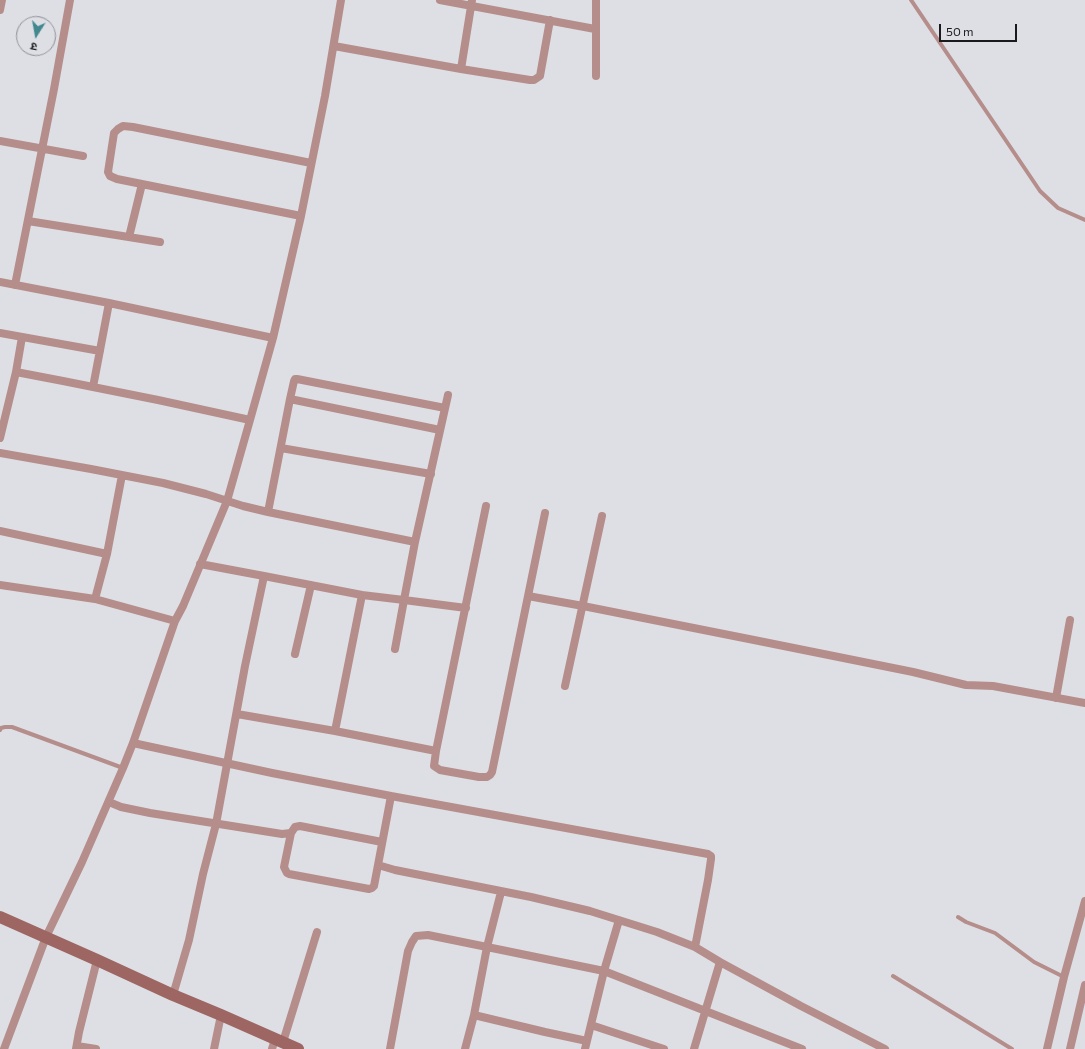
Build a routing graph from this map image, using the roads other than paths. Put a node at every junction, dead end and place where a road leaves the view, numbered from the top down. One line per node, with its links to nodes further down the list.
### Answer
1 (2, 0): 8 (street)
2 (70, 0): 15 (street)
3 (341, 0): 11 (street)
4 (440, 0): 7 (street)
5 (596, 0): 10 (street)
6 (911, 0): 20 (lane)
7 (472, 3): 9 (street); 12 (street)
8 (0, 10)
9 (550, 20): 10 (street); 12 (street)
10 (595, 29): 13 (street)
11 (334, 46): 12 (street); 17 (street)
12 (461, 69)
13 (596, 76)
14 (0, 141): 15 (street)
15 (42, 149): 16 (street); 21 (street)
16 (83, 156)
17 (311, 163): 18 (street); 19 (street)
18 (142, 184): 19 (street); 22 (street)
19 (301, 216): 29 (street)
20 (1085, 220)
21 (28, 221): 22 (street); 25 (street)
22 (129, 236): 23 (street)
23 (160, 242)
24 (0, 282): 25 (street)
25 (15, 285): 26 (street)
26 (109, 303): 29 (street); 30 (street)
27 (0, 333): 28 (street)
28 (22, 337): 30 (street); 31 (street)
29 (273, 338): 36 (street)
30 (100, 351): 32 (street)
31 (16, 372): 32 (street); 38 (street)
32 (93, 387): 36 (street)
33 (448, 395): 35 (street)
34 (290, 399): 35 (street); 37 (street); 39 (street)
35 (445, 408): 37 (street)
36 (250, 420): 43 (street)
37 (440, 430): 41 (street)
38 (0, 438)
39 (281, 448): 41 (street); 45 (street)
40 (0, 453): 42 (street)
41 (431, 474): 49 (street)
42 (122, 475): 43 (street); 50 (street)
43 (227, 501): 45 (street); 51 (street)
44 (486, 506): 60 (street)
45 (268, 512): 49 (street)
46 (545, 513): 56 (street)
47 (602, 516): 59 (street)
48 (0, 531): 50 (street)
49 (415, 542): 58 (street)
50 (107, 554): 57 (street)
51 (200, 564): 52 (street); 62 (street)
52 (264, 576): 54 (street); 68 (street)
53 (0, 585): 57 (street)
54 (311, 585): 55 (street); 64 (street)
55 (362, 595): 58 (street); 70 (street)
56 (528, 596): 59 (street); 72 (street)
57 (95, 599): 62 (street)
58 (404, 600): 60 (street); 63 (street)
59 (583, 606): 65 (street); 66 (street)
60 (466, 608): 72 (street)
61 (1070, 620): 66 (street)
62 (175, 621): 71 (street)
63 (395, 649)
64 (295, 654)
65 (565, 686)
66 (1056, 698): 67 (street)
67 (1085, 703)
68 (237, 714): 70 (street); 73 (street)
69 (0, 730): 74 (lane)
70 (335, 731): 72 (street)
71 (133, 743): 73 (street); 74 (street)
72 (436, 751)
73 (227, 764): 75 (street); 77 (street)
74 (123, 768): 76 (street)
75 (391, 796): 79 (street); 89 (street)
76 (108, 802): 77 (street); 87 (street)
77 (216, 824): 78 (street); 96 (street)
78 (291, 833): 79 (street); 80 (street)
79 (382, 842): 80 (street)
80 (378, 865): 81 (street)
81 (501, 892): 85 (street); 88 (street)
82 (1085, 901): 94 (street)
83 (0, 917): 87 (street)
84 (958, 917): 94 (lane)
85 (619, 920): 89 (street); 92 (street)
86 (317, 932): 101 (street)
87 (46, 937): 90 (street); 104 (street)
88 (487, 947): 92 (street); 99 (street); 108 (street)
89 (695, 947): 91 (street)
90 (97, 960): 96 (street); 103 (street)
91 (720, 962): 97 (street); 113 (street)
92 (604, 971): 97 (street); 100 (street)
93 (893, 976): 114 (lane)
94 (1064, 977): 115 (street)
95 (1085, 985): 116 (street)
96 (173, 995): 98 (street)
97 (705, 1010): 111 (street); 112 (street)
98 (221, 1015): 101 (street); 106 (street)
99 (474, 1015): 102 (street); 109 (street)
100 (591, 1025): 102 (street); 110 (street)
101 (277, 1043): 107 (street)
102 (586, 1045)
103 (76, 1047): 105 (street)
104 (4, 1049)
105 (96, 1049)
106 (214, 1049)
107 (298, 1049)
108 (390, 1049)
109 (465, 1049)
110 (664, 1049)
111 (694, 1049)
112 (802, 1049)
113 (885, 1049)
114 (1012, 1049)
115 (1047, 1049)
116 (1070, 1049)

